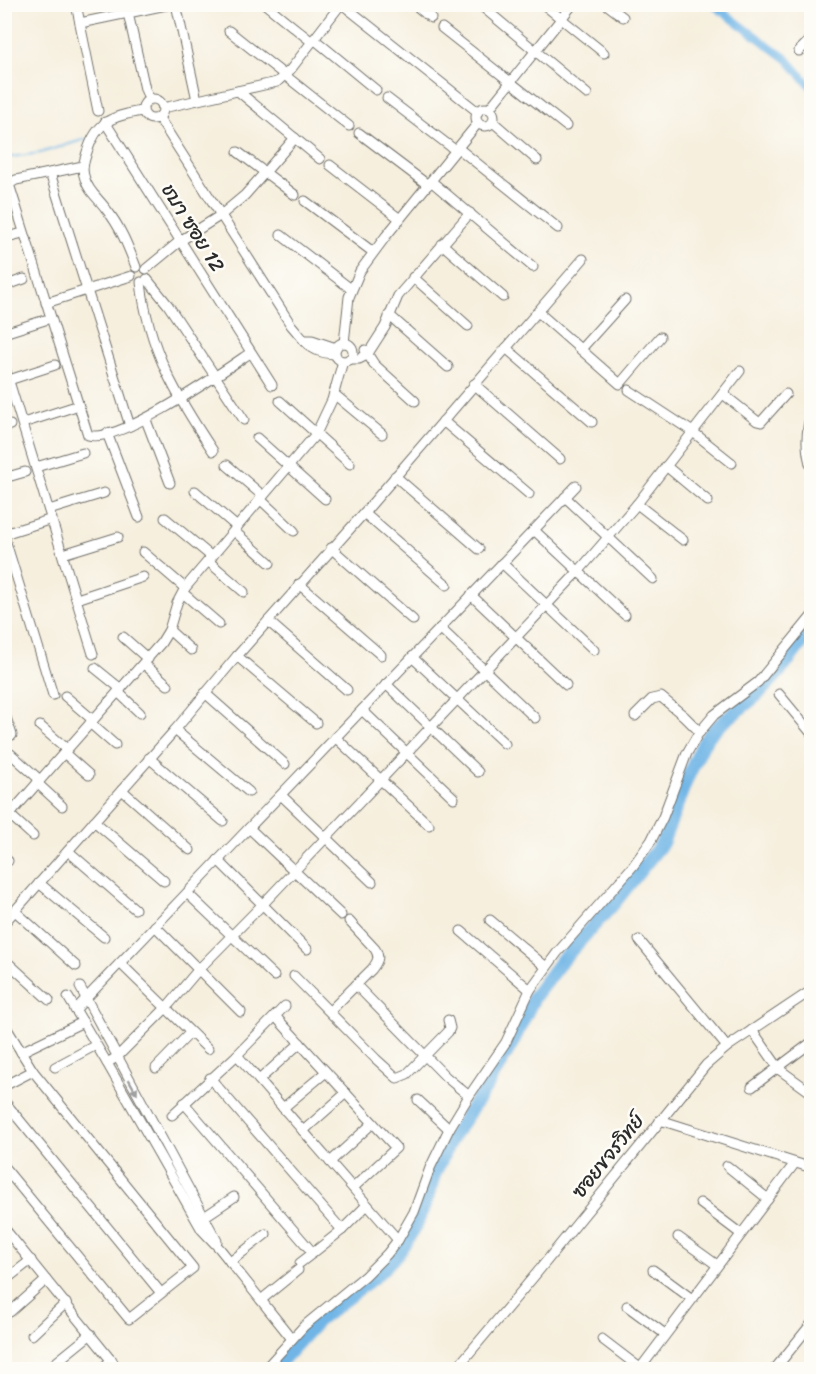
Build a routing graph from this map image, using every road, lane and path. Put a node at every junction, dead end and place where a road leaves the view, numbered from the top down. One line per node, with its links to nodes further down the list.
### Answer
1 (76, 4): 15 (street)
2 (171, 4): 11 (street)
3 (176, 4): 30 (street)
4 (265, 4): 19 (street)
5 (414, 4): 13 (street)
6 (479, 4): 20 (street)
7 (543, 4): 14 (street)
8 (573, 4): 14 (street)
9 (606, 4): 12 (street)
10 (338, 5): 19 (street); 35 (street)
11 (127, 9): 15 (street); 29 (street)
12 (623, 17)
13 (431, 18)
14 (561, 19): 20 (street); 22 (street)
15 (80, 23): 33 (street)
16 (442, 28): 24 (street)
17 (229, 31): 23 (street)
18 (812, 38): 21 (street)
19 (313, 40): 23 (street); 25 (street)
20 (535, 51): 24 (street); 27 (street)
21 (799, 51)
22 (604, 53)
23 (285, 76): 26 (street); 40 (street)
24 (510, 81): 32 (street); 41 (street)
25 (376, 90)
26 (238, 91): 30 (street); 43 (street)
27 (587, 94)
28 (387, 98): 44 (street)
29 (149, 99): 31 (street); 34 (street)
30 (197, 100): 31 (street)
31 (163, 108): 36 (street)
32 (489, 109): 35 (street); 38 (street)
33 (98, 111)
34 (142, 111): 36 (street); 37 (street)
35 (478, 112): 39 (street)
36 (159, 118): 56 (street)
37 (105, 122): 49 (street); 62 (street, ชบา ซอย 12)
38 (493, 122): 39 (street); 47 (street)
39 (478, 123): 44 (street)
40 (349, 126)
41 (566, 126)
42 (359, 133): 52 (street)
43 (295, 138): 46 (street); 51 (street)
44 (456, 149): 52 (street); 58 (street)
45 (238, 153): 51 (street)
46 (320, 159)
47 (537, 160)
48 (330, 165): 57 (street)
49 (82, 166): 50 (street); 67 (street)
50 (50, 172): 72 (street); 75 (street)
51 (266, 173): 53 (street); 56 (street)
52 (429, 183): 55 (street); 57 (street)
53 (295, 195)
54 (305, 201): 64 (street)
55 (470, 213): 63 (street); 66 (street)
56 (221, 215): 62 (street); 86 (street)
57 (400, 219): 64 (street)
58 (558, 228)
59 (19, 234): 61 (street)
60 (281, 235): 71 (street)
61 (4, 238)
62 (180, 240): 67 (street); 85 (street, ชบา ซอย 12)
63 (442, 244): 68 (street); 73 (street)
64 (373, 252): 71 (street)
65 (583, 259): 76 (street)
66 (533, 267)
67 (140, 274): 72 (street); 91 (street); 99 (street)
68 (413, 278): 77 (street); 79 (street)
69 (24, 279): 70 (street)
70 (4, 286)
71 (351, 289): 86 (street)
72 (87, 290): 75 (street); 109 (street)
73 (503, 297)
74 (624, 300): 83 (street)
75 (46, 303): 111 (street)
76 (538, 312): 82 (street); 83 (street)
77 (389, 315): 84 (street); 89 (street)
78 (45, 320): 80 (street)
79 (468, 326)
80 (4, 333)
81 (660, 337): 83 (street)
82 (506, 348): 93 (street); 107 (street)
83 (581, 349)
84 (368, 351): 86 (street); 101 (street)
85 (250, 353): 91 (street); 94 (street, ชบา ซอย 12)
86 (343, 353): 96 (street)
87 (4, 365): 92 (street)
88 (55, 365): 92 (street)
89 (448, 367)
90 (740, 371): 97 (street)
91 (215, 377): 99 (street); 105 (street)
92 (9, 380): 108 (street)
93 (474, 384): 106 (street); 117 (street)
94 (272, 385)
95 (629, 390): 110 (street)
96 (334, 394): 112 (street); 113 (street)
97 (723, 394): 98 (street); 110 (street)
98 (786, 394)
99 (179, 399): 104 (street); 115 (street)
100 (280, 401): 112 (street)
101 (415, 401)
102 (72, 407): 108 (street)
103 (811, 412): 124 (street)
104 (146, 420): 109 (street); 128 (street)
105 (244, 420)
106 (443, 421): 126 (street); 132 (street)
107 (592, 422)
108 (23, 423): 122 (street)
109 (130, 426): 111 (street)
110 (693, 432): 118 (street); 121 (street)
111 (107, 433): 140 (street)
112 (316, 434): 119 (street); 123 (street)
113 (382, 434)
114 (257, 438): 123 (street)
115 (213, 451)
116 (83, 453): 122 (street)
117 (561, 459)
118 (732, 463)
119 (350, 464)
120 (227, 465): 133 (street)
121 (666, 466): 136 (street); 137 (street)
122 (36, 467): 139 (street)
123 (289, 467): 133 (street); 135 (street)
124 (812, 470)
125 (25, 472): 127 (street)
126 (395, 476): 138 (street); 150 (street)
127 (4, 478)
128 (170, 483)
129 (576, 486): 134 (street)
130 (195, 491): 142 (street)
131 (104, 493): 139 (street)
132 (529, 494)
133 (261, 497): 142 (street); 144 (street)
134 (565, 497): 143 (street); 147 (street)
135 (325, 499)
136 (708, 501)
137 (637, 504): 147 (street); 148 (street)
138 (364, 513): 149 (street); 160 (street)
139 (51, 514): 145 (street); 152 (street)
140 (139, 517)
141 (165, 518): 153 (street)
142 (235, 529): 153 (street); 154 (street)
143 (534, 530): 155 (street); 156 (street)
144 (294, 531)
145 (4, 535): 191 (street)
146 (118, 537): 152 (street)
147 (608, 538): 156 (street); 158 (street)
148 (683, 540)
149 (330, 548): 159 (street); 168 (street)
150 (479, 549)
151 (143, 552): 161 (street)
152 (63, 554): 164 (street)
153 (210, 559): 161 (street); 162 (street)
154 (270, 563)
155 (502, 563): 163 (street); 165 (street)
156 (578, 572): 165 (street); 166 (street)
157 (143, 577): 164 (street)
158 (653, 579)
159 (299, 584): 169 (street); 178 (street)
160 (447, 585)
161 (184, 590): 170 (street); 172 (street)
162 (244, 592)
163 (471, 595): 171 (street); 173 (street)
164 (76, 599): 177 (street)
165 (547, 604): 173 (street); 176 (street)
166 (625, 615)
167 (812, 616): 204 (street)
168 (413, 620)
169 (268, 621): 179 (street); 187 (street)
170 (219, 624)
171 (440, 628): 180 (street); 183 (street)
172 (169, 630): 175 (street); 181 (street)
173 (515, 637): 183 (street); 185 (street)
174 (123, 638): 181 (street)
175 (191, 650)
176 (594, 650)
177 (93, 654)
178 (381, 655)
179 (237, 656): 189 (street); 200 (street)
180 (412, 657): 184 (street); 193 (street)
181 (146, 661): 186 (street); 188 (street)
182 (95, 669): 188 (street)
183 (484, 671): 193 (street); 198 (street)
184 (386, 684): 194 (street); 202 (street)
185 (566, 684)
186 (168, 685)
187 (347, 690)
188 (119, 691): 196 (street); 199 (street)
189 (205, 693): 203 (street); 214 (street)
190 (779, 694): 205 (street)
191 (52, 695)
192 (65, 696): 199 (street)
193 (456, 700): 202 (street); 208 (street)
194 (362, 710): 207 (street); 211 (street)
195 (4, 712): 206 (street)
196 (140, 713)
197 (635, 716): 204 (street)
198 (535, 718)
199 (92, 722): 209 (street); 210 (street)
200 (316, 723)
201 (40, 726): 210 (street)
202 (431, 726): 211 (street); 215 (street)
203 (175, 730): 213 (street); 220 (street)
204 (700, 732): 254 (street)
205 (811, 732)
206 (12, 735)
207 (335, 737): 217 (street); 221 (street)
208 (505, 744)
209 (115, 745)
210 (66, 751): 216 (street); 218 (street)
211 (407, 753): 217 (street); 222 (street)
212 (11, 754): 218 (street)
213 (149, 758): 219 (street); 227 (street)
214 (285, 764)
215 (478, 772)
216 (89, 775)
217 (382, 780): 228 (street); 231 (street)
218 (39, 782): 224 (street); 225 (street)
219 (122, 790): 226 (street); 232 (street)
220 (249, 792)
221 (281, 795): 229 (street); 231 (street)
222 (454, 798)
223 (4, 802): 225 (street)
224 (62, 806)
225 (9, 815): 230 (street)
226 (94, 821): 233 (street); 236 (street)
227 (223, 821)
228 (429, 825)
229 (249, 828): 234 (street); 235 (street)
230 (33, 836)
231 (326, 837): 235 (street); 237 (street)
232 (190, 850)
233 (68, 851): 238 (street); 241 (street)
234 (218, 860): 239 (street); 240 (street)
235 (294, 872): 240 (street); 258 (street)
236 (164, 881)
237 (372, 882)
238 (39, 883): 242 (street); 248 (street)
239 (187, 893): 245 (street); 247 (street)
240 (263, 904): 247 (street); 250 (street)
241 (135, 909)
242 (15, 911): 244 (street); 253 (street)
243 (490, 920): 254 (street)
244 (4, 923)
245 (155, 926): 252 (street); 255 (street)
246 (461, 931): 260 (street)
247 (232, 936): 255 (street); 256 (street)
248 (104, 937)
249 (639, 940): 279 (street)
250 (307, 949)
251 (4, 959): 264 (street)
252 (120, 963): 263 (street); 266 (street)
253 (76, 966)
254 (546, 967): 260 (street)
255 (199, 969): 266 (street); 269 (street)
256 (273, 976)
257 (294, 976): 268 (street)
258 (356, 985): 268 (street); 283 (street)
259 (80, 987): 263 (street)
260 (530, 990): 297 (street)
261 (812, 990): 274 (street, ซอยขจรวิทย์)
262 (68, 997): 267 (street)
263 (85, 999): 267 (street); 284 (street)
264 (50, 1000)
265 (285, 1006): 270 (street)
266 (166, 1008): 275 (street); 284 (street)
267 (75, 1010): 272 (street)
268 (330, 1011): 283 (street)
269 (241, 1012)
270 (275, 1016): 277 (street); 282 (street)
271 (448, 1020): 283 (street)
272 (82, 1022): 278 (street); 281 (street)
273 (4, 1024): 281 (street)
274 (752, 1030): 279 (street, ซอยขจรวิทย์); 287 (street)
275 (190, 1033): 280 (street); 288 (street)
276 (812, 1042): 287 (street)
277 (300, 1043): 290 (street); 292 (street)
278 (96, 1045): 285 (street); 286 (street)
279 (727, 1047): 303 (street, ซอยขจรวิทย์)
280 (208, 1049)
281 (21, 1052): 289 (street)
282 (237, 1055): 291 (street); 292 (street)
283 (426, 1056): 297 (street)
284 (117, 1057): 285 (street); 317 (street, one-way to 317)
285 (107, 1062): 324 (street)
286 (55, 1067)
287 (777, 1067): 294 (street); 296 (street)
288 (156, 1068)
289 (33, 1071): 293 (street); 332 (street)
290 (326, 1072): 295 (street); 301 (street)
291 (210, 1078): 300 (street); 319 (street)
292 (259, 1080): 301 (street)
293 (4, 1086)
294 (752, 1087)
295 (346, 1093): 304 (street); 306 (street)
296 (812, 1093)
297 (469, 1096): 305 (street)
298 (418, 1100): 305 (street)
299 (4, 1101): 332 (street)
300 (184, 1103): 302 (street); 325 (street)
301 (283, 1108): 306 (street)
302 (172, 1114)
303 (660, 1120): 308 (street); 350 (street, ซอยขจรวิทย์)
304 (373, 1123): 307 (street); 312 (street)
305 (448, 1129): 323 (street)
306 (303, 1131): 307 (street)
307 (330, 1162): 312 (street)
308 (795, 1163): 311 (street); 314 (street)
309 (727, 1166): 314 (street)
310 (4, 1167): 332 (street)
311 (812, 1168)
312 (353, 1188): 316 (street)
313 (234, 1197): 317 (street)
314 (768, 1198): 321 (street)
315 (700, 1203): 321 (street)
316 (367, 1205): 319 (street); 323 (street)
317 (204, 1218): 324 (street)
318 (5, 1230): 326 (street)
319 (342, 1230): 325 (street)
320 (266, 1234): 327 (street)
321 (741, 1234): 328 (street)
322 (678, 1237): 328 (street)
323 (398, 1240): 342 (street)
324 (220, 1249): 327 (street)
325 (313, 1253): 334 (street)
326 (31, 1260): 330 (street); 331 (street)
327 (230, 1262): 334 (street)
328 (717, 1265): 333 (street)
329 (653, 1270): 333 (street)
330 (46, 1280): 335 (street); 337 (street)
331 (4, 1281)
332 (161, 1293)
333 (692, 1299): 340 (street)
334 (261, 1300): 342 (street)
335 (66, 1303): 339 (street); 341 (street)
336 (627, 1306): 340 (street)
337 (10, 1312)
338 (812, 1323): 351 (street)
339 (91, 1334): 344 (street); 345 (street)
340 (665, 1334): 346 (street)
341 (32, 1335)
342 (292, 1339): 349 (street)
343 (602, 1339): 346 (street)
344 (112, 1360): 347 (street); 348 (street)
345 (54, 1364)
346 (639, 1369)
347 (100, 1370)
348 (119, 1370)
349 (264, 1370)
350 (455, 1370)
351 (774, 1370)

